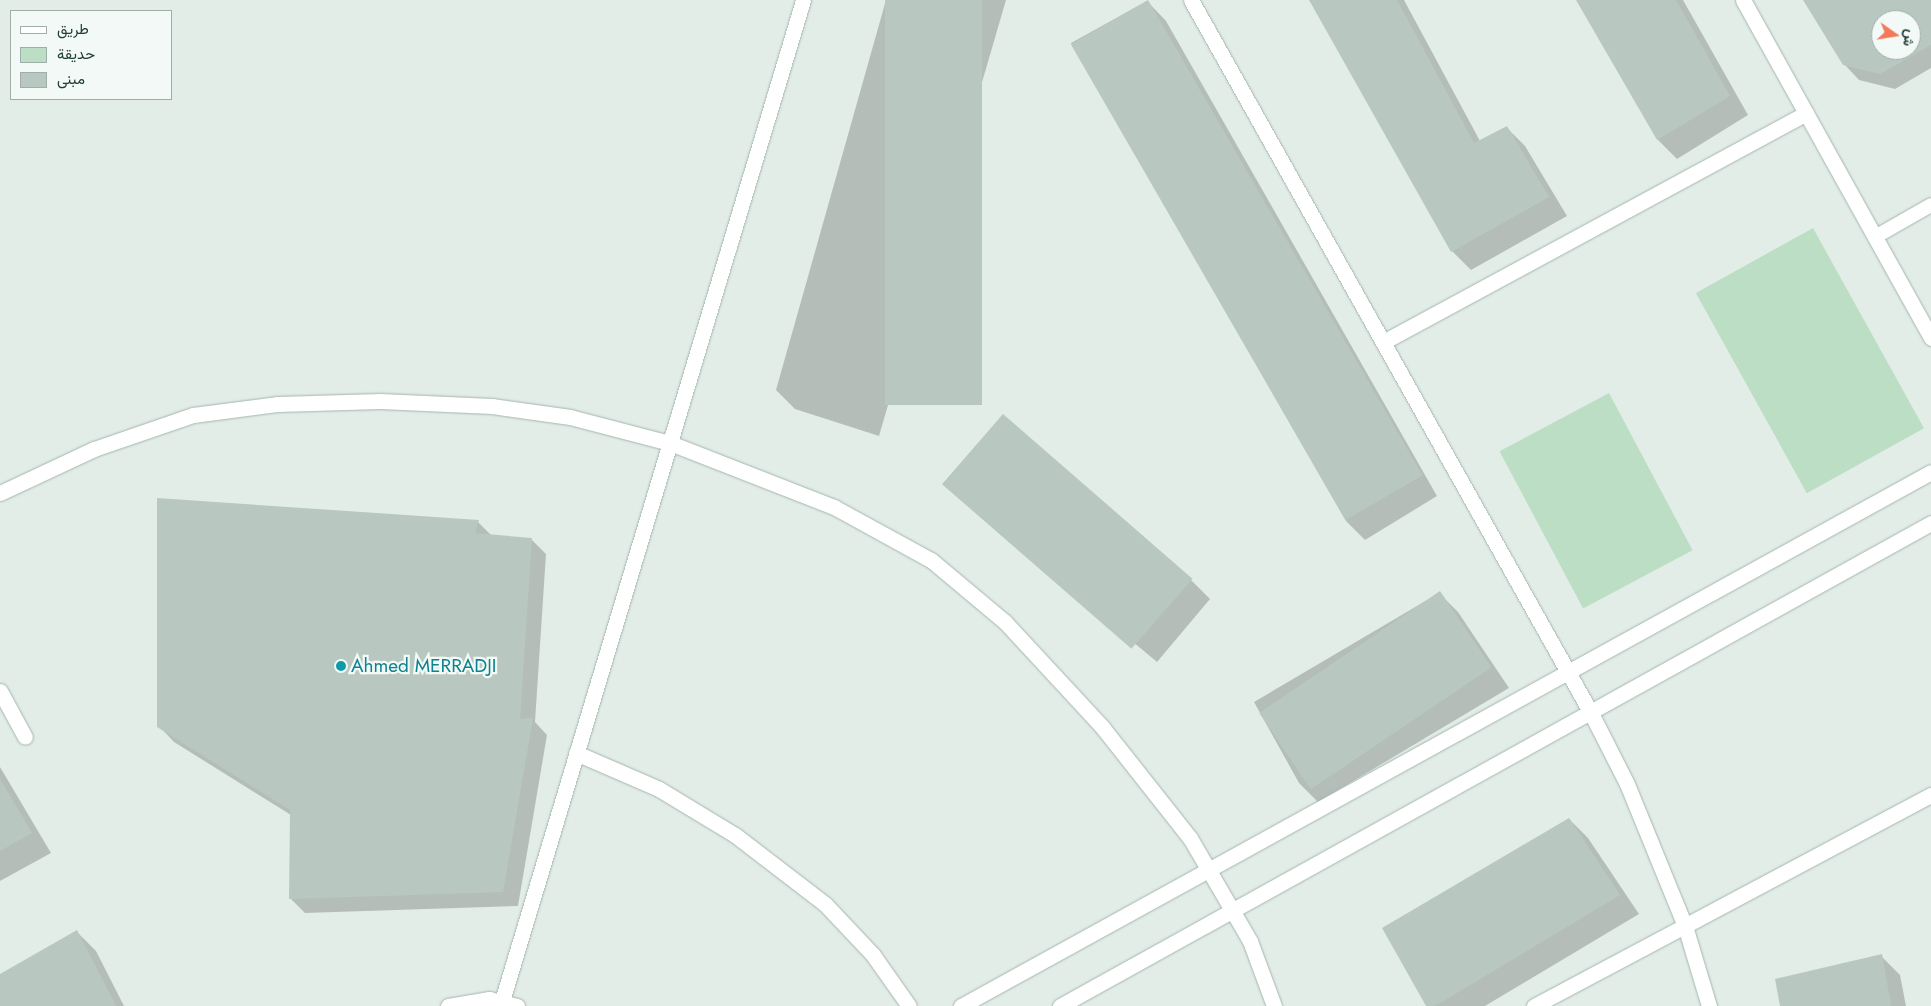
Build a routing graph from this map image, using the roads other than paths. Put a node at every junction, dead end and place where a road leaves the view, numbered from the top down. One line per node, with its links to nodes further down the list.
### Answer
1 (803, 0): 9 (street)
2 (1191, 0): 8 (street)
3 (1743, 0): 4 (street)
4 (1806, 113): 6 (street); 8 (street)
5 (1931, 205): 6 (lane)
6 (1875, 237): 7 (street)
7 (1931, 338)
8 (1382, 342): 13 (street)
9 (670, 443): 11 (street); 17 (street); 19 (street)
10 (1931, 472): 13 (street)
11 (0, 493)
12 (1931, 523): 15 (street)
13 (1568, 672): 15 (street); 19 (street)
14 (0, 691): 16 (street)
15 (1591, 713): 20 (street); 21 (street)
16 (25, 737)
17 (576, 753): 22 (street); 25 (street)
18 (1931, 795): 21 (street)
19 (1209, 871): 20 (street); 26 (street)
20 (1234, 913): 27 (street); 28 (street)
21 (1685, 926): 29 (street); 30 (street)
22 (502, 1001): 23 (street); 24 (street)
23 (448, 1006)
24 (518, 1006)
25 (909, 1006)
26 (961, 1006)
27 (1060, 1006)
28 (1274, 1006)
29 (1534, 1006)
30 (1709, 1006)

